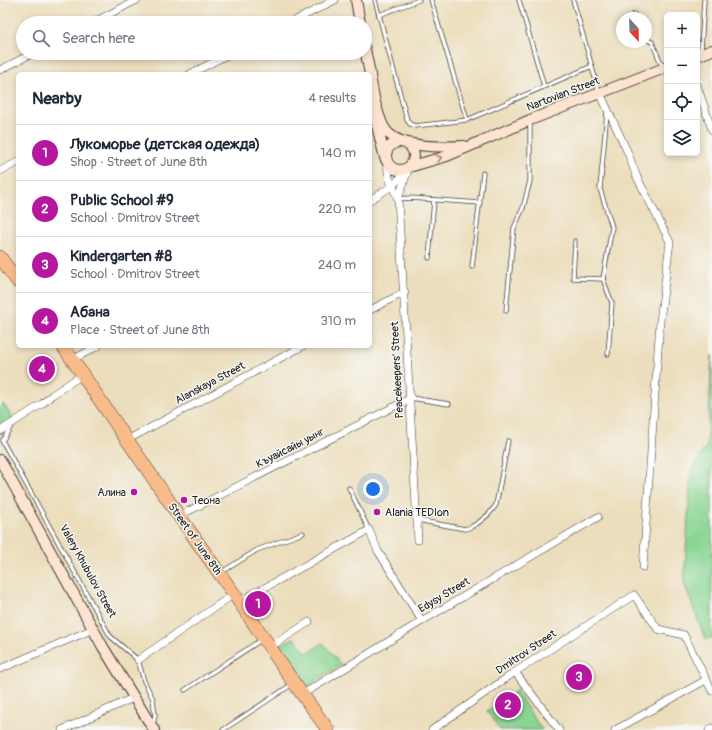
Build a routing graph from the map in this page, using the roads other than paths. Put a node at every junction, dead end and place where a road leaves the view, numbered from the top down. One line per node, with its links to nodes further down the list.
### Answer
1 (137, 0): 11 (street)
2 (335, 0): 12 (street)
3 (356, 0): 13 (street)
4 (375, 0): 10 (lane)
5 (418, 0): 10 (lane)
6 (431, 0): 33 (lane)
7 (519, 0): 27 (lane)
8 (574, 0): 21 (lane)
9 (704, 0): 15 (lane)
10 (379, 15): 33 (lane)
11 (106, 16)
12 (304, 16)
13 (359, 16)
14 (652, 42): 22 (lane)
15 (700, 50)
16 (712, 50): 17 (street)
17 (700, 55)
18 (19, 60): 24 (street)
19 (217, 60): 25 (street)
20 (367, 60): 26 (street)
21 (592, 66): 27 (lane); 29 (lane)
22 (664, 66)
23 (664, 68): 29 (street, Nartovian Street)
24 (0, 70)
25 (194, 72)
26 (369, 72)
27 (544, 86): 33 (lane)
28 (372, 89): 31 (street)
29 (600, 93): 32 (street); 34 (street, Nartovian Street)
30 (700, 94): 35 (street)
31 (375, 103): 36 (street); 38 (street)
32 (608, 109): 55 (lane); 79 (street)
33 (467, 120)
34 (530, 120): 37 (street, Nartovian Street); 58 (lane)
35 (712, 130)
36 (406, 143): 37 (street, Nartovian Street); 38 (street, Nartovian Street); 40 (street)
37 (469, 146): 40 (street, Nartovian Street, one-way to 37)
38 (386, 160): 40 (street, Nartovian Street); 43 (street)
39 (16, 163): 41 (street)
40 (409, 167): 44 (street); 47 (street)
41 (0, 171)
42 (483, 173): 49 (lane)
43 (389, 178): 44 (street); 45 (street)
44 (392, 186): 45 (street); 47 (street)
45 (381, 194): 46 (street)
46 (372, 199)
47 (398, 199): 48 (lane); 56 (street, Peacekeepers' Street)
48 (434, 200): 49 (lane); 52 (lane)
49 (480, 203): 53 (lane)
50 (575, 241): 55 (lane)
51 (0, 257): 54 (highway)
52 (429, 258)
53 (472, 267)
54 (16, 276)
55 (603, 279): 62 (lane)
56 (405, 292): 57 (street); 65 (street, Peacekeepers' Street)
57 (372, 309)
58 (506, 310)
59 (64, 348): 63 (highway, Street of June 8th)
60 (94, 348): 63 (street)
61 (299, 348): 69 (street, Alanskaya Street)
62 (608, 354)
63 (72, 360): 64 (highway, Street of June 8th)
64 (82, 375): 67 (street); 69 (highway, Street of June 8th)
65 (410, 398): 66 (lane); 73 (street, Къуайсайы уынг); 75 (street, Peacekeepers' Street)
66 (449, 404)
67 (13, 422): 68 (street); 86 (lane, Valery Khubulov Street)
68 (0, 431)
69 (127, 440): 73 (highway, Street of June 8th)
70 (508, 441): 75 (lane)
71 (0, 460): 84 (street)
72 (348, 488): 76 (lane)
73 (179, 516): 80 (highway, Street of June 8th)
74 (598, 517): 82 (street, Edysy Street)
75 (417, 520): 78 (street, Peacekeepers' Street)
76 (368, 530): 81 (street); 82 (street)
77 (303, 533): 80 (lane)
78 (418, 540)
79 (643, 567)
80 (219, 573): 81 (highway, Street of June 8th)
81 (237, 598): 85 (highway, Street of June 8th); 86 (street)
82 (422, 621): 93 (street, Edysy Street)
83 (309, 622): 85 (street)
84 (93, 629): 87 (street); 94 (street)
85 (267, 643): 90 (highway, Street of June 8th); 91 (lane)
86 (138, 660): 96 (lane)
87 (0, 669)
88 (516, 672): 89 (street, Dmitrov Street); 100 (street, Dmitrov Street); 101 (street)
89 (706, 680): 92 (street); 102 (street)
90 (294, 683): 93 (highway, Street of June 8th); 98 (lane)
91 (185, 690)
92 (712, 691)
93 (303, 694): 99 (highway, Street of June 8th)
94 (133, 698): 96 (street); 97 (street)
95 (712, 728): 103 (street)
96 (153, 729)
97 (62, 730)
98 (223, 730)
99 (328, 730)
100 (432, 730)
101 (559, 730)
102 (615, 730)
103 (709, 730)

